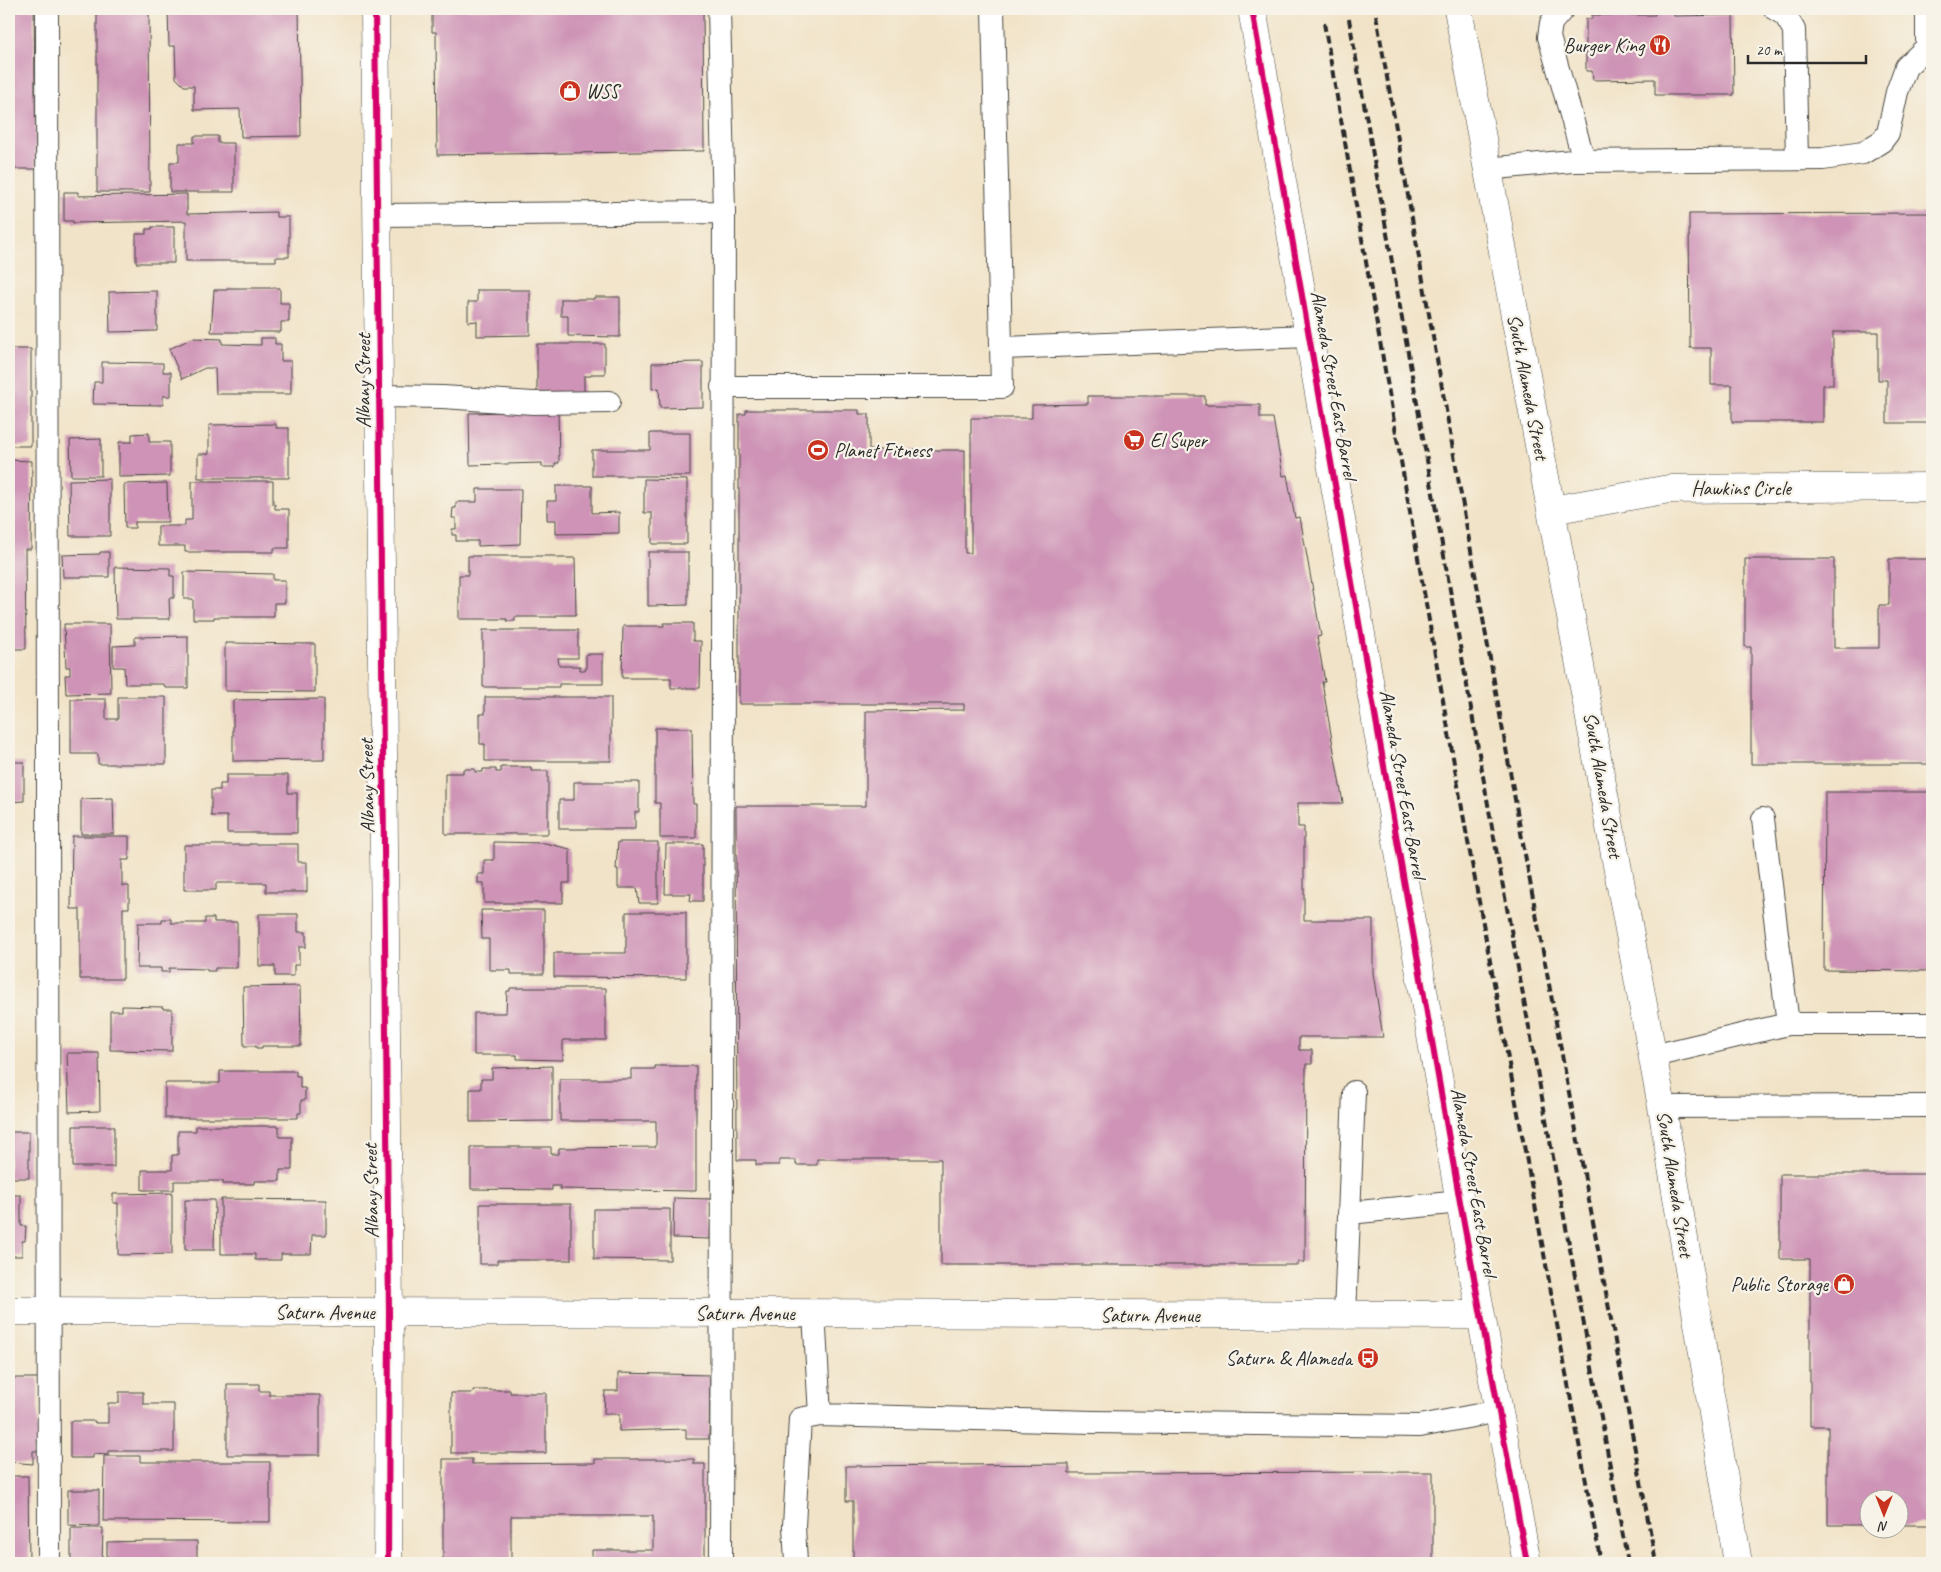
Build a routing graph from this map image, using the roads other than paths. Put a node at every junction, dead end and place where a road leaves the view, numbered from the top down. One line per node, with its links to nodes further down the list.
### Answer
1 (47, 9): 33 (lane)
2 (375, 9): 15 (street, Albany Street)
3 (720, 9): 14 (lane)
4 (993, 9): 17 (lane)
5 (1252, 9): 16 (street, Alameda Street East Barrel)
6 (1458, 9): 13 (street, South Alameda Street)
7 (1563, 9): 12 (lane)
8 (1775, 9): 11 (lane)
9 (1927, 9): 10 (lane)
10 (1929, 47): 11 (lane)
11 (1797, 159): 12 (lane)
12 (1584, 161): 13 (lane)
13 (1486, 169): 22 (street, South Alameda Street)
14 (724, 212): 15 (lane); 18 (lane)
15 (378, 215): 19 (street, Albany Street)
16 (1309, 336): 17 (lane); 30 (street, Alameda Street East Barrel)
17 (1002, 348): 18 (lane)
18 (722, 386): 35 (lane)
19 (379, 396): 20 (lane); 34 (street, Albany Street)
20 (609, 402)
21 (1932, 487): 22 (street, Hawkins Circle)
22 (1552, 510): 26 (street, South Alameda Street)
23 (1763, 820): 24 (lane)
24 (1788, 1024): 25 (lane); 26 (lane)
25 (1932, 1024)
26 (1653, 1056): 29 (street, South Alameda Street)
27 (1354, 1092): 31 (lane)
28 (1932, 1106): 29 (lane)
29 (1662, 1107): 46 (street, South Alameda Street)
30 (1460, 1202): 31 (lane); 38 (street, Alameda Street East Barrel)
31 (1349, 1213): 37 (lane)
32 (9, 1311): 33 (street, Saturn Avenue)
33 (49, 1311): 34 (street, Saturn Avenue); 41 (lane)
34 (388, 1312): 35 (street, Saturn Avenue); 42 (street, Albany Street)
35 (723, 1314): 36 (street, Saturn Avenue); 43 (lane)
36 (814, 1314): 37 (street, Saturn Avenue); 40 (lane)
37 (1345, 1315): 38 (street, Saturn Avenue)
38 (1481, 1315): 39 (street, Alameda Street East Barrel)
39 (1499, 1411): 40 (lane); 45 (street, Alameda Street East Barrel)
40 (820, 1415): 44 (lane)
41 (49, 1563)
42 (388, 1563)
43 (721, 1563)
44 (796, 1563)
45 (1527, 1563)
46 (1738, 1563)

